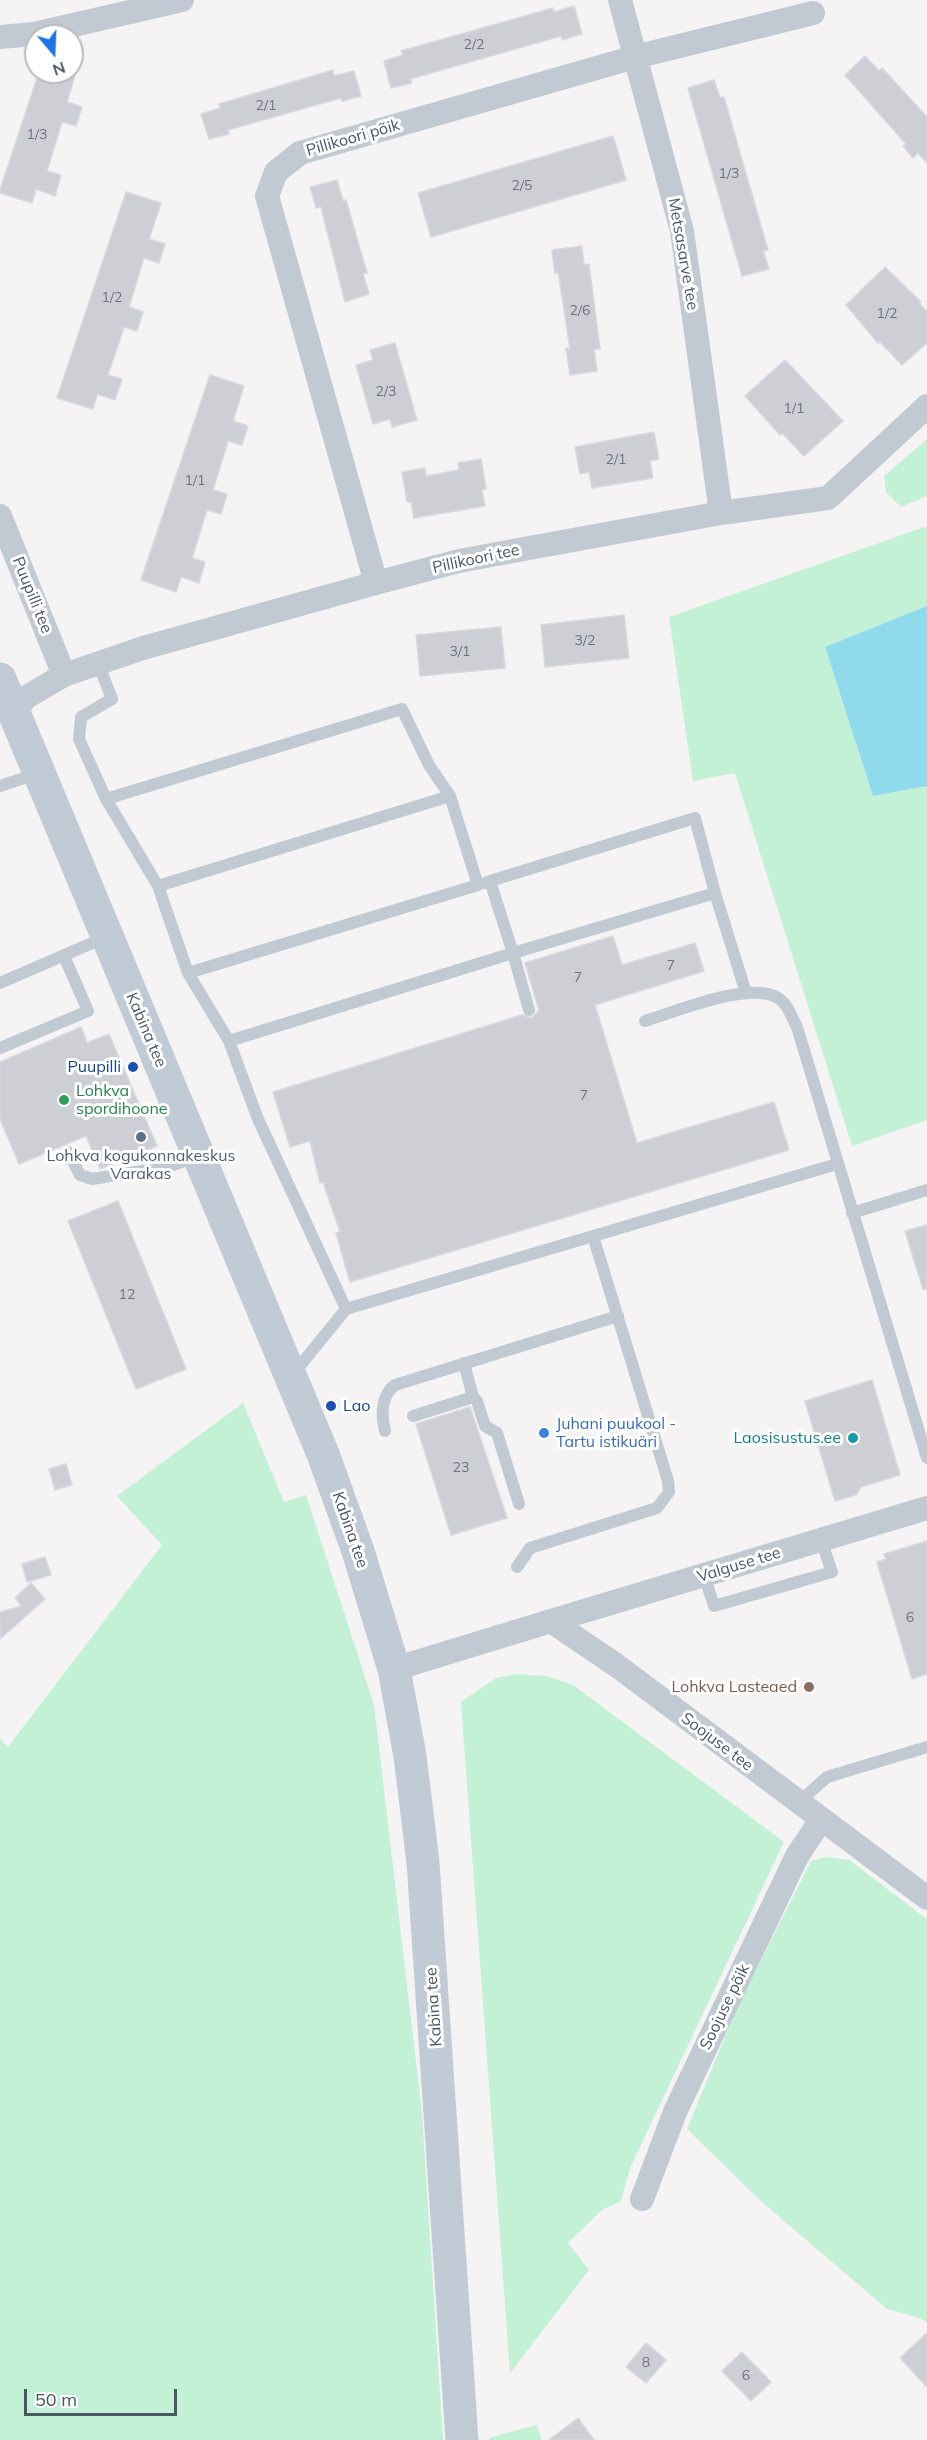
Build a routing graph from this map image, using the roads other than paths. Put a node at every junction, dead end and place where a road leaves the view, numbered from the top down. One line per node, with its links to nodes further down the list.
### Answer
1 (182, 0): 4 (street)
2 (620, 0): 5 (street, Metsasarve tee)
3 (813, 13): 5 (street, Pillikoori põik)
4 (0, 37)
5 (635, 57): 7 (street, Metsasarve tee); 9 (street, Pillikoori põik)
6 (927, 406): 7 (street, Pillikoori tee)
7 (722, 513): 9 (street, Pillikoori tee)
8 (0, 516): 11 (street, Puupilli tee)
9 (376, 583): 10 (street, Pillikoori tee)
10 (98, 663): 11 (street, Pillikoori tee); 17 (lane)
11 (64, 675): 13 (street, Pillikoori tee)
12 (0, 679): 13 (street, Kabina tee)
13 (15, 713): 14 (street, Kabina tee)
14 (39, 772): 15 (lane); 21 (street, Kabina tee)
15 (0, 786)
16 (450, 796): 17 (lane); 18 (lane); 19 (lane)
17 (106, 799): 19 (lane)
18 (484, 883): 20 (lane); 22 (lane); 24 (lane)
19 (158, 886): 24 (lane)
20 (715, 893): 22 (lane); 26 (lane)
21 (113, 952): 23 (lane); 29 (lane); 34 (street, Kabina tee)
22 (513, 953): 27 (lane); 30 (lane)
23 (64, 956): 25 (lane); 31 (lane)
24 (188, 973): 30 (lane)
25 (0, 983)
26 (746, 993): 28 (lane); 35 (lane)
27 (529, 1010)
28 (645, 1021)
29 (129, 1023)
30 (229, 1041): 39 (lane)
31 (0, 1048)
32 (161, 1097): 34 (lane)
33 (68, 1152): 34 (lane)
34 (199, 1156): 42 (street, Kabina tee)
35 (837, 1164): 37 (lane); 38 (lane)
36 (927, 1190): 37 (lane)
37 (852, 1213): 46 (lane)
38 (593, 1236): 39 (lane); 40 (lane)
39 (346, 1309): 42 (lane)
40 (618, 1316): 41 (lane); 50 (lane)
41 (464, 1363): 43 (lane); 45 (lane)
42 (291, 1376): 53 (street, Kabina tee)
43 (473, 1397): 44 (lane); 47 (lane)
44 (413, 1416)
45 (385, 1431)
46 (927, 1458)
47 (519, 1504)
48 (927, 1508): 49 (street, Valguse tee)
49 (821, 1540): 51 (street, Valguse tee); 51 (lane)
50 (517, 1567)
51 (704, 1575): 52 (street, Valguse tee)
52 (550, 1621): 53 (street); 55 (street, Soojuse tee)
53 (394, 1669): 59 (street, Kabina tee)
54 (927, 1747): 55 (lane)
55 (798, 1803): 56 (street, Soojuse tee)
56 (821, 1820): 57 (street, Soojuse tee); 58 (street, Soojuse põik)
57 (927, 1898)
58 (642, 2199)
59 (462, 2440)

